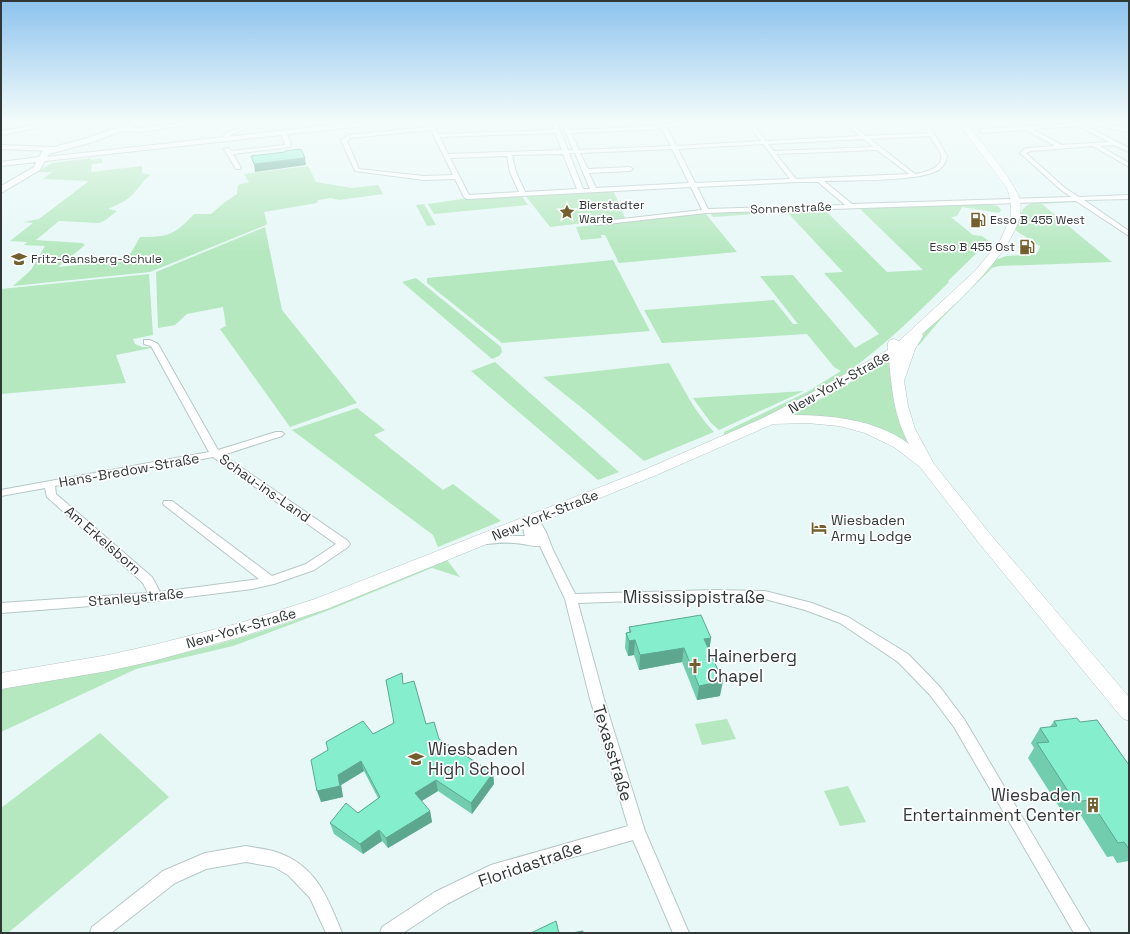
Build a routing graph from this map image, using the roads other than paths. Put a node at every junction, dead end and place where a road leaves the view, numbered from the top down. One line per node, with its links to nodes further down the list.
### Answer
1 (31, 167): 20 (main road)
2 (356, 167): 16 (street)
3 (452, 167): 16 (street)
4 (512, 167): 23 (street)
5 (571, 167): 22 (street)
6 (584, 167): 14 (street)
7 (684, 167): 19 (street)
8 (783, 167): 18 (street)
9 (902, 167): 15 (street)
10 (940, 167): 15 (street)
11 (994, 167): 27 (main road)
12 (1037, 167): 25 (street)
13 (630, 169): 14 (street)
14 (586, 171): 21 (street)
15 (914, 176): 17 (street)
16 (457, 177): 23 (street)
17 (820, 181): 18 (street); 26 (street)
18 (795, 182): 19 (street)
19 (693, 185): 21 (street); 28 (street)
20 (3, 188)
21 (594, 190): 22 (street)
22 (581, 191): 23 (street)
23 (523, 194)
24 (1129, 197): 25 (street)
25 (1076, 199): 27 (street); 30 (street)
26 (850, 206): 27 (street, Sonnenstraße); 28 (street, Sonnenstraße)
27 (1012, 207): 31 (main road, New-York-Straße); 32 (main road, New-York-Straße)
28 (706, 211): 29 (street, Sonnenstraße)
29 (597, 224)
30 (1129, 234)
31 (925, 325): 34 (main road, New-York-Straße); 35 (main road)
32 (897, 339): 34 (main road); 36 (main road, New-York-Straße)
33 (147, 342): 39 (street, Schau-ins-Land)
34 (894, 352): 35 (main road); 36 (main road, New-York-Straße)
35 (899, 385): 40 (main road)
36 (834, 386): 37 (main road, New-York-Straße)
37 (768, 421): 40 (main road); 44 (main road, New-York-Straße)
38 (279, 434): 39 (street, Hans-Bredow-Straße)
39 (215, 454): 41 (street, Hans-Bredow-Straße); 47 (street, Schau-ins-Land)
40 (927, 466): 54 (main road)
41 (50, 485): 42 (street, Hans-Bredow-Straße); 50 (street, Am Erkelsborn)
42 (1, 493)
43 (168, 503): 49 (street)
44 (532, 521): 45 (street); 46 (main road, New-York-Straße); 48 (street)
45 (534, 541): 46 (street); 48 (street)
46 (479, 542): 53 (main road, New-York-Straße)
47 (344, 544): 49 (street, Stanleystraße)
48 (547, 550): 51 (street, Texasstraße)
49 (270, 581): 50 (street, Stanleystraße)
50 (156, 597): 52 (street, Stanleystraße)
51 (571, 599): 55 (street, Texasstraße); 60 (street, Mississippistraße)
52 (1, 608)
53 (1, 681)
54 (1129, 712)
55 (637, 831): 58 (street, Floridastraße); 59 (street, Texasstraße)
56 (98, 933): 57 (street)
57 (334, 933)
58 (388, 933)
59 (681, 933)
60 (1082, 933)

